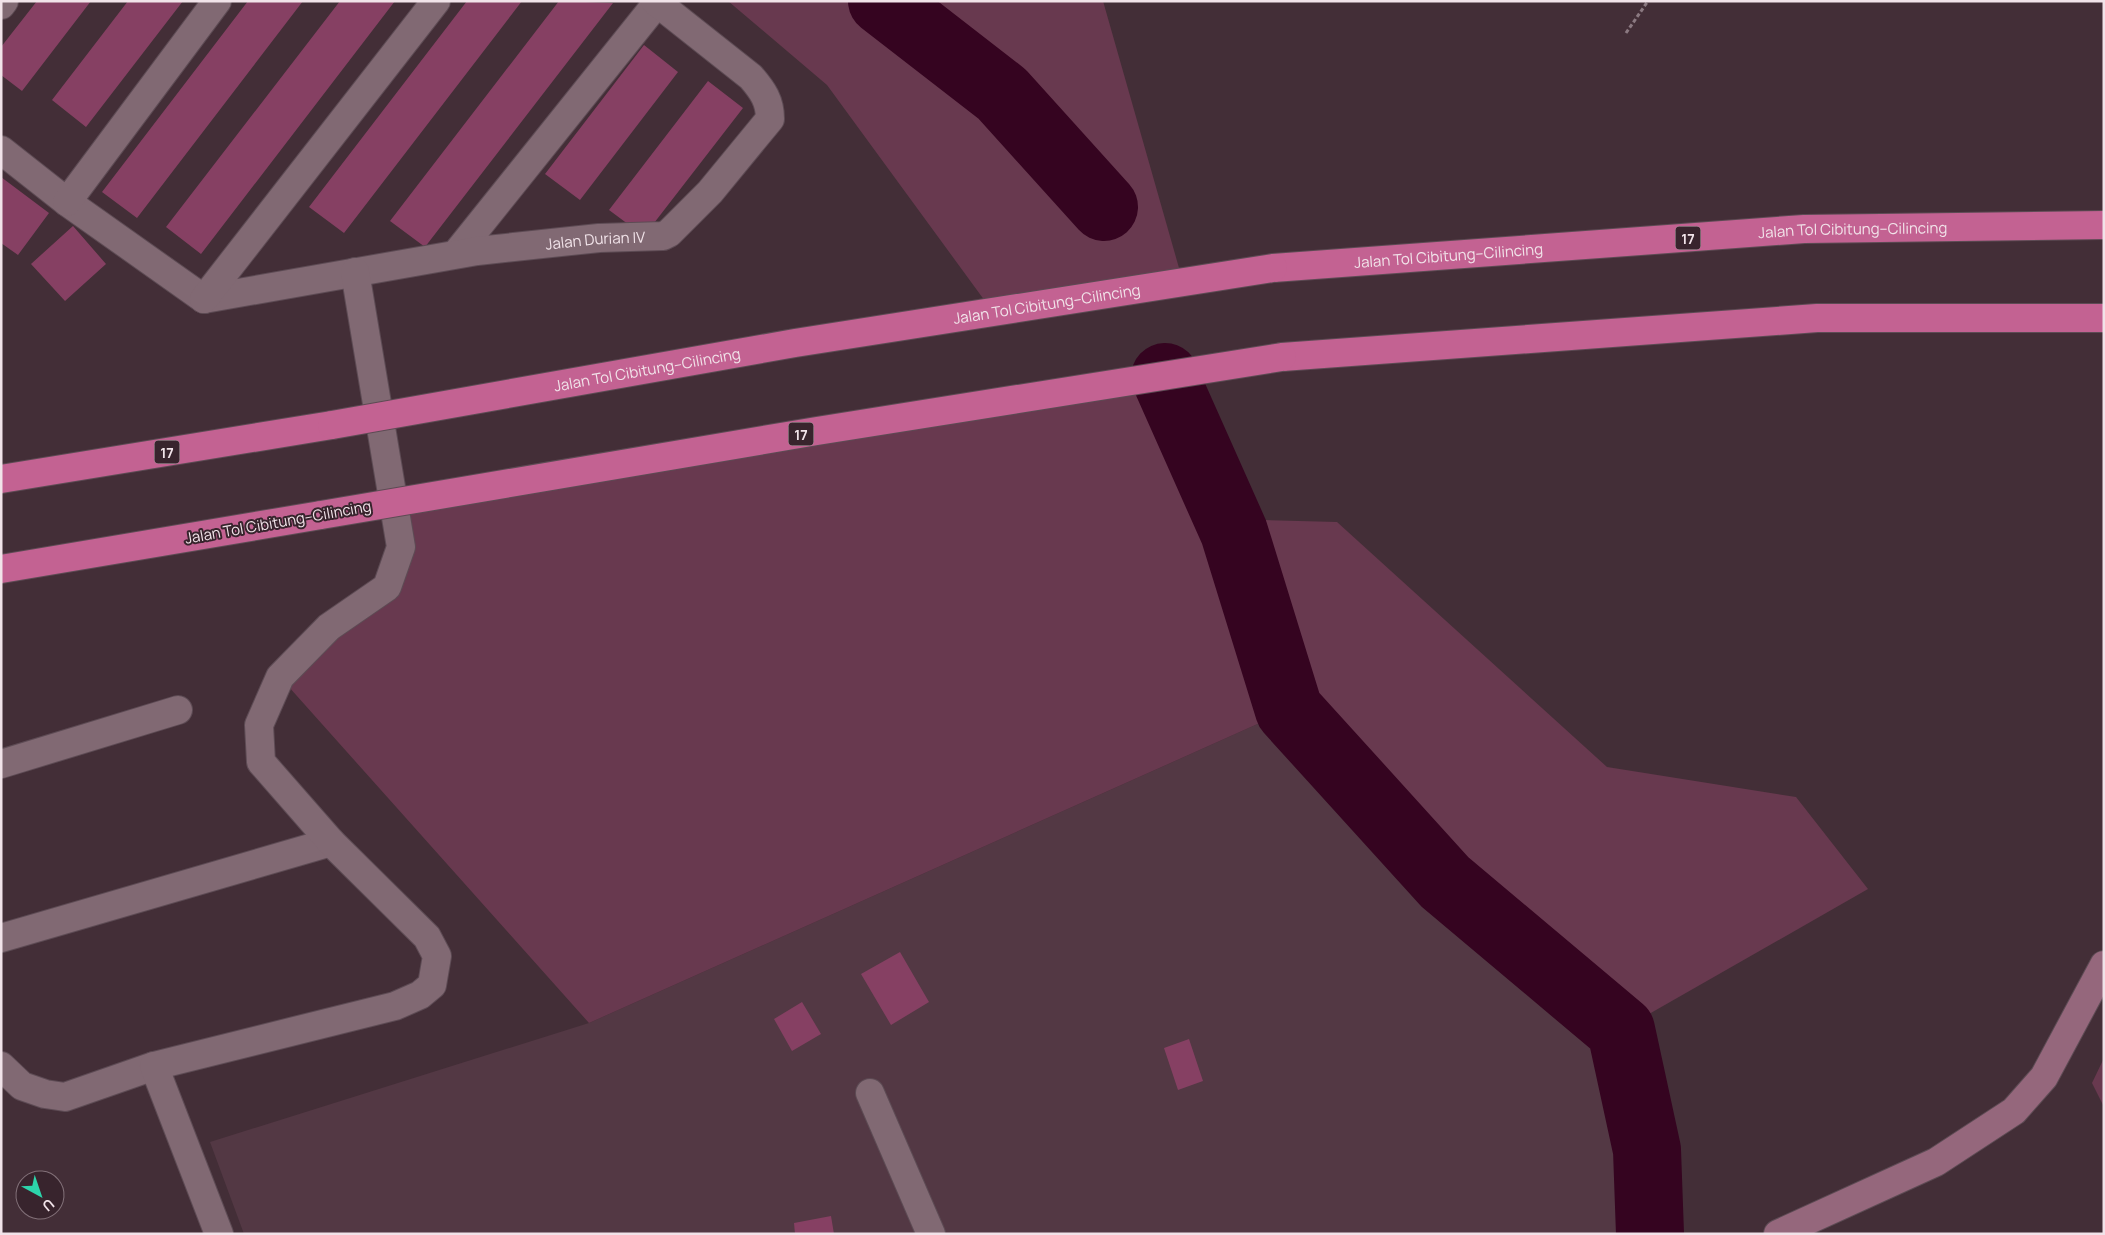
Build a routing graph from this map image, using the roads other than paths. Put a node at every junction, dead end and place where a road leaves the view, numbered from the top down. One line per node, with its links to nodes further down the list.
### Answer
1 (4, 1): 5 (street)
2 (217, 1): 7 (street)
3 (436, 1): 11 (street)
4 (656, 2): 9 (street); 9 (street, Jalan Durian IV)
5 (1, 5)
6 (1, 150): 7 (street)
7 (67, 202): 11 (street)
8 (2104, 225): 13 (highway, Jalan Tol Cibitung–Cilincing / 17, bridge)
9 (456, 254): 10 (street, Jalan Durian IV)
10 (354, 272): 11 (street, Jalan Durian IV); 17 (street)
11 (204, 299)
12 (2104, 318): 14 (highway, Jalan Tol Cibitung–Cilincing / 17, bridge)
13 (1, 479)
14 (1, 569)
15 (178, 710): 16 (street)
16 (1, 764)
17 (332, 842): 18 (street); 21 (street)
18 (1, 938)
19 (2104, 965): 25 (street)
20 (1, 1066): 21 (street)
21 (154, 1066): 23 (street)
22 (870, 1093): 24 (street)
23 (219, 1234)
24 (931, 1234)
25 (1779, 1234)

